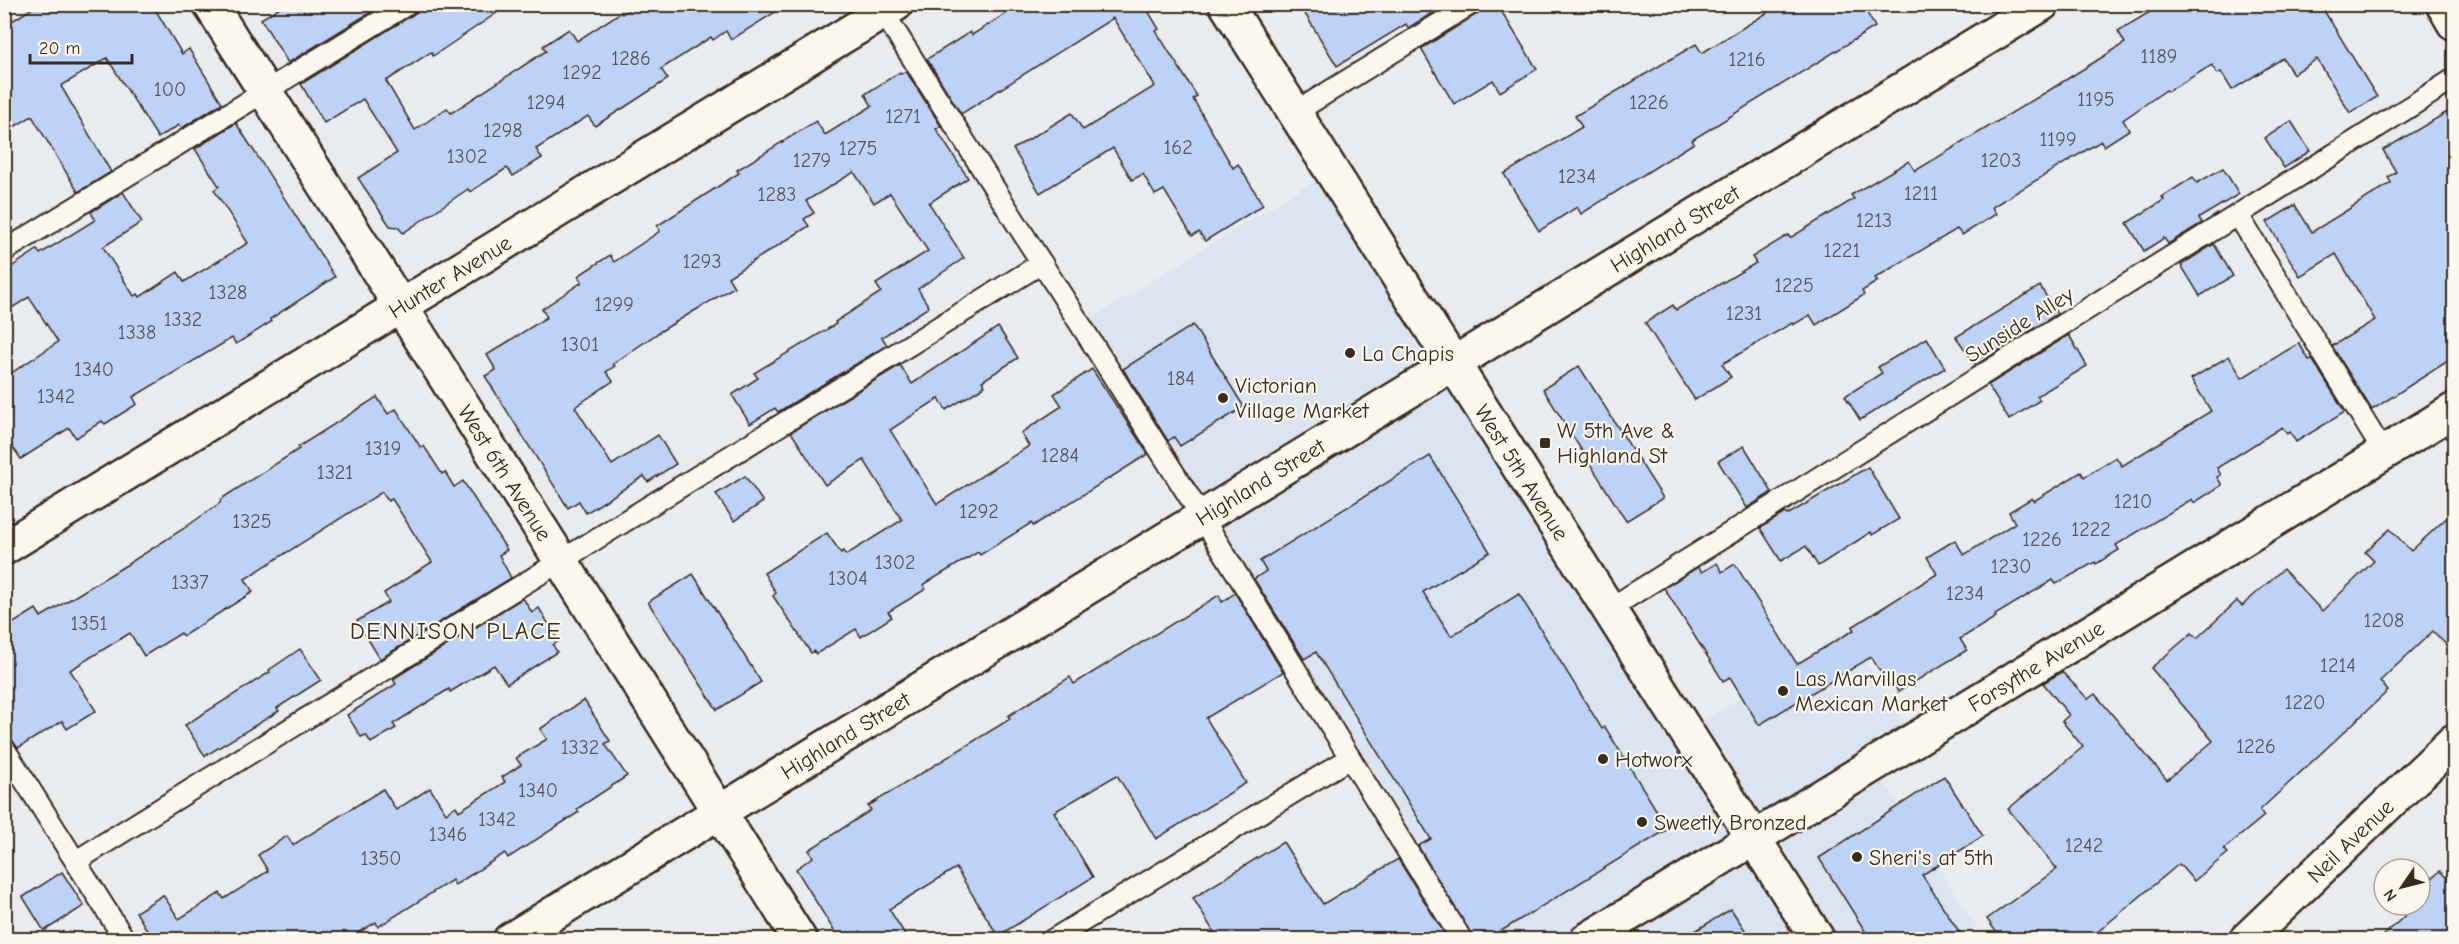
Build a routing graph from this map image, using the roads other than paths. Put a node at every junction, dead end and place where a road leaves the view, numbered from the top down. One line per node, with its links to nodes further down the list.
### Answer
1 (210, 4): 10 (street, West 6th Avenue)
2 (408, 4): 10 (lane)
3 (1226, 4): 11 (street, West 5th Avenue)
4 (1471, 4): 11 (lane)
5 (2042, 4): 16 (street, Highland Street)
6 (2443, 4): 8 (street)
7 (886, 7): 14 (lane); 15 (street, Hunter Avenue)
8 (2454, 23)
9 (2454, 80): 12 (lane, Sunside Alley)
10 (265, 92): 13 (lane); 15 (street, West 6th Avenue)
11 (1294, 113): 16 (street, West 5th Avenue)
12 (2238, 215): 18 (lane); 22 (lane, Sunside Alley)
13 (4, 251)
14 (1042, 263): 19 (lane); 21 (lane)
15 (401, 307): 20 (street, Hunter Avenue); 21 (street, West 6th Avenue)
16 (1454, 363): 19 (street, Highland Street); 22 (street, West 5th Avenue)
17 (2454, 410): 18 (street, Forsythe Avenue)
18 (2384, 453): 27 (street, Forsythe Avenue)
19 (1202, 517): 25 (lane); 26 (street, Highland Street)
20 (4, 548)
21 (561, 561): 26 (street, West 6th Avenue); 28 (lane)
22 (1610, 609): 27 (street, West 5th Avenue)
23 (2454, 741): 36 (street, Neil Avenue)
24 (4, 748): 28 (lane)
25 (1350, 758): 32 (lane); 33 (lane)
26 (720, 811): 30 (street, Highland Street); 31 (street, West 6th Avenue)
27 (1753, 838): 34 (street, Forsythe Avenue); 35 (street, West 5th Avenue)
28 (76, 861): 29 (lane)
29 (125, 939)
30 (510, 939)
31 (800, 939)
32 (1052, 939)
33 (1462, 939)
34 (1587, 939)
35 (1818, 939)
36 (2246, 939)

